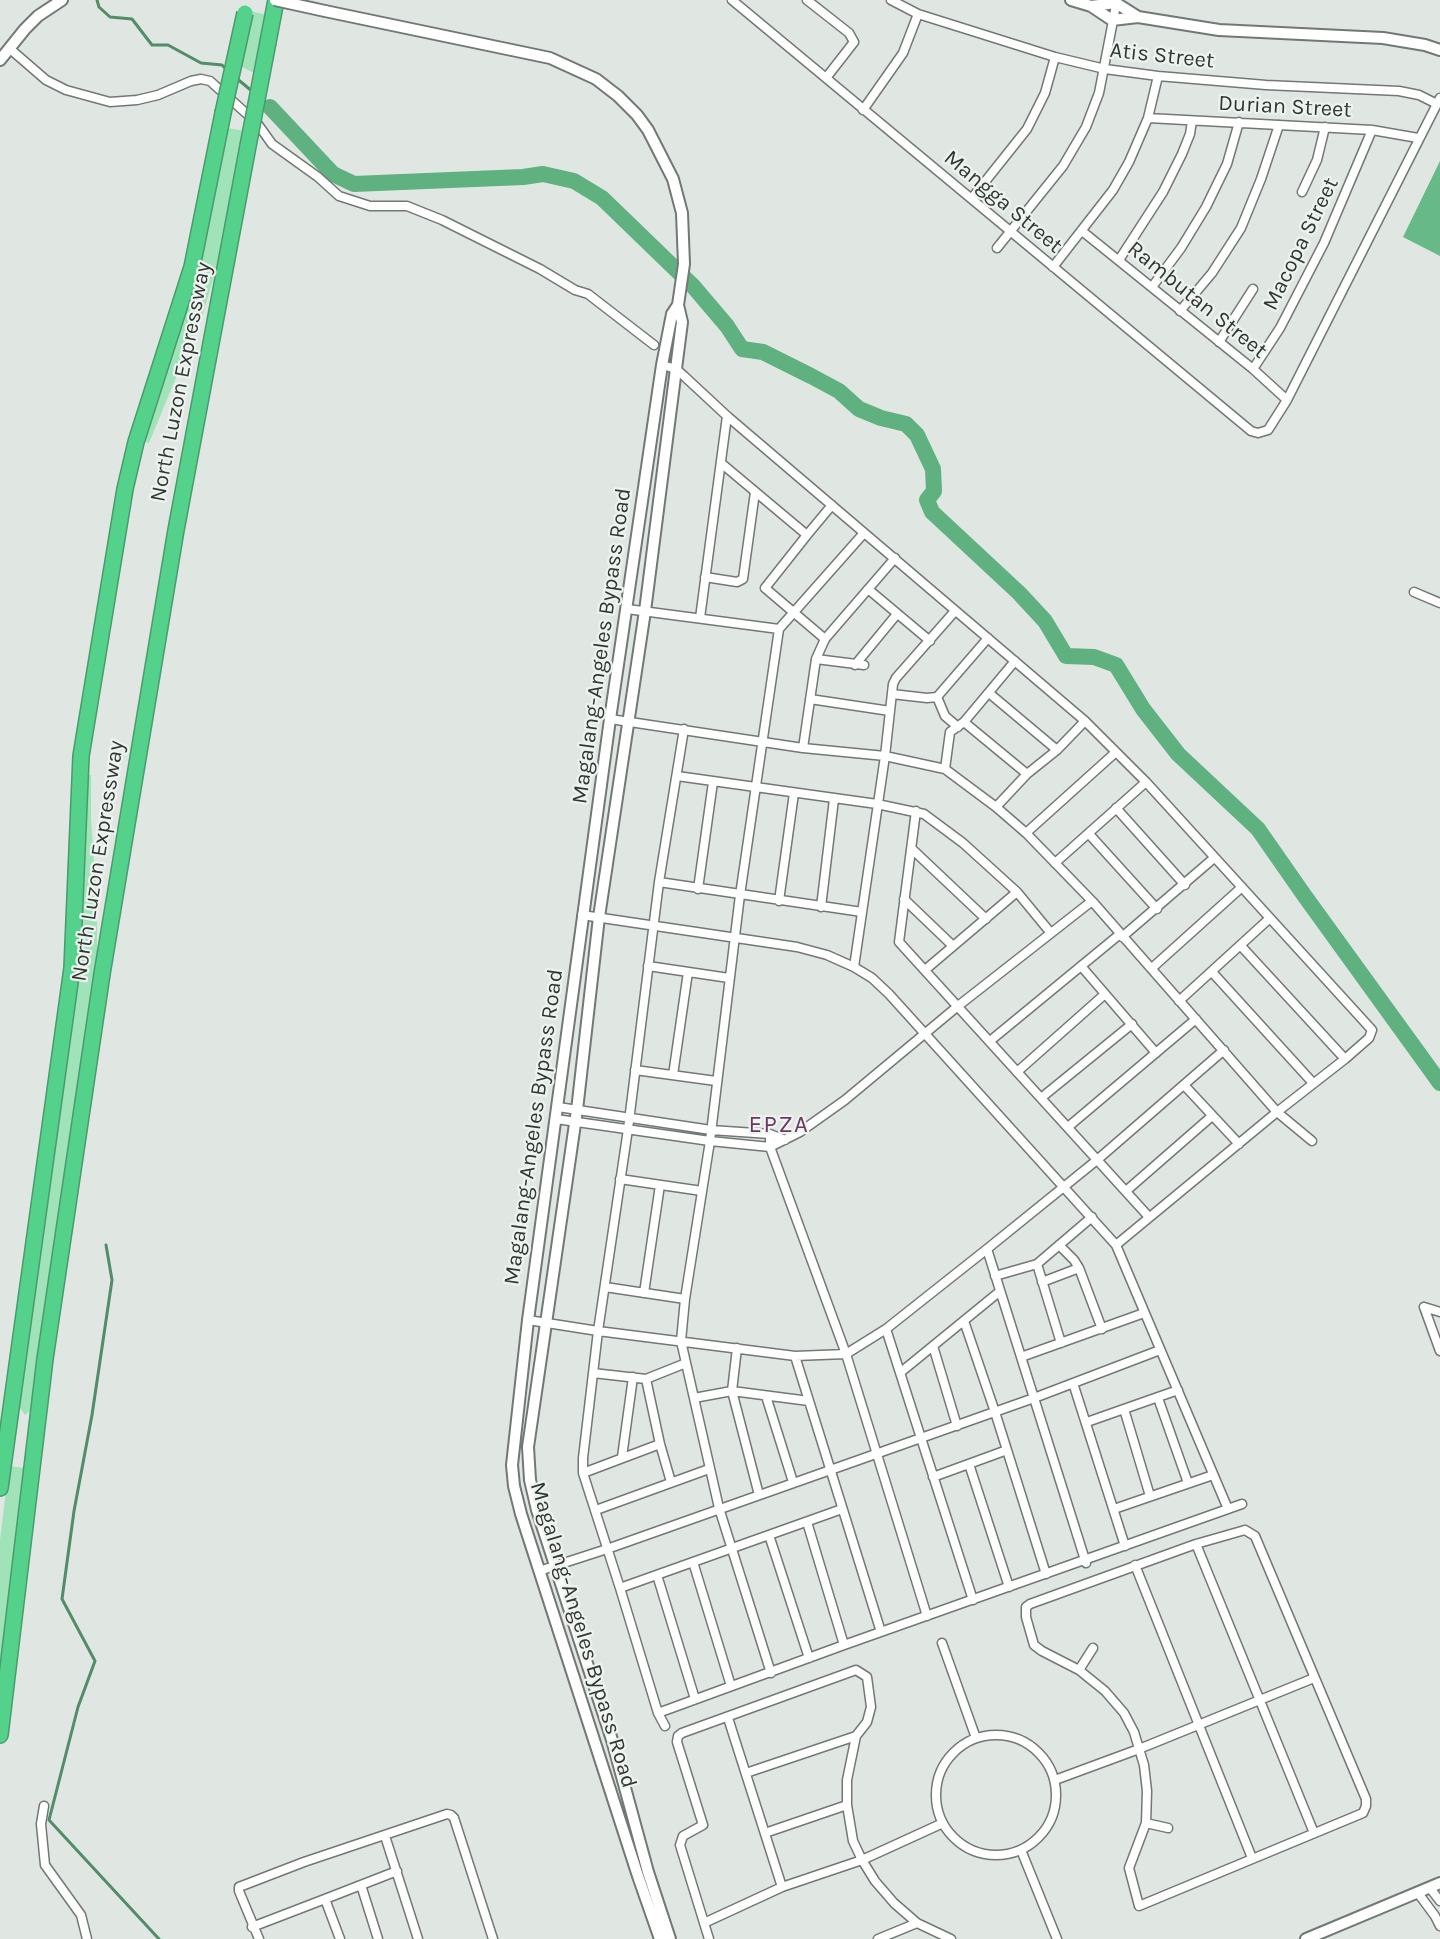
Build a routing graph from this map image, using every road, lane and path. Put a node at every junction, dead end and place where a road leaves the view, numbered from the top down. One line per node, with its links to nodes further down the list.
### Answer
1 (62, 0): 13 (street)
2 (276, 0): 38 (street, Magalang-Angeles Bypass Road, bridge); 272 (highway, North Luzon Expressway, bridge)
3 (732, 0): 19 (street, Mangga Street)
4 (807, 0): 19 (street)
5 (891, 0): 10 (street, Atis Street)
6 (1071, 0): 8 (street)
7 (1117, 2): 8 (street); 11 (street); 12 (street)
8 (1091, 6): 12 (street)
9 (246, 7): 231 (highway, North Luzon Expressway, bridge)
10 (918, 14): 15 (street, Atis Street); 21 (street)
11 (1138, 17): 12 (street); 14 (street)
12 (1112, 20): 17 (street)
13 (9, 48): 16 (street); 41 (street)
14 (1440, 50)
15 (1055, 57): 17 (street, Atis Street); 30 (street)
16 (0, 60)
17 (1105, 69): 18 (street, Atis Street); 31 (street)
18 (1158, 76): 20 (street, Atis Street); 22 (street)
19 (826, 78): 21 (street, Mangga Street)
20 (1438, 101): 28 (street)
21 (863, 110): 30 (street, Mangga Street)
22 (1148, 118): 23 (street, Durian Street); 32 (street)
23 (1192, 121): 24 (street, Durian Street); 34 (street)
24 (1239, 122): 25 (street, Durian Street); 36 (street)
25 (1279, 125): 26 (street, Durian Street); 39 (street)
26 (1325, 127): 27 (street, Durian Street); 29 (street)
27 (1372, 130): 28 (street, Durian Street); 44 (street, Macopa Street)
28 (1418, 138): 45 (street)
29 (1302, 192)
30 (972, 198): 31 (street, Mangga Street)
31 (1011, 231): 33 (street); 35 (street, Mangga Street)
32 (1082, 231): 34 (street, Rambutan Street); 35 (street)
33 (997, 248)
34 (1119, 260): 36 (street, Rambutan Street)
35 (1053, 267): 45 (street, Mangga Street)
36 (1152, 286): 39 (street, Rambutan Street)
37 (1253, 289): 40 (street)
38 (679, 302): 42 (street, Magalang-Angeles Bypass Road); 43 (street, Magalang-Angeles Bypass Road)
39 (1180, 311): 40 (street, Rambutan Street)
40 (1219, 342): 44 (street, Rambutan Street)
41 (654, 345)
42 (662, 365): 43 (street); 57 (street, Magalang-Angeles Bypass Road)
43 (676, 369): 46 (street); 58 (street, Magalang-Angeles Bypass Road)
44 (1253, 369): 45 (street, Rambutan Street)
45 (1287, 399)
46 (727, 416): 47 (street); 49 (street)
47 (721, 463): 48 (street); 53 (street)
48 (755, 492): 51 (street); 53 (street)
49 (832, 505): 50 (street); 51 (street)
50 (864, 533): 52 (street); 60 (street)
51 (807, 535): 60 (street)
52 (895, 558): 54 (street); 59 (street)
53 (705, 577): 62 (street)
54 (868, 590): 61 (street); 65 (street)
55 (1414, 592): 56 (street)
56 (1440, 603)
57 (627, 609): 58 (street); 74 (street, Magalang-Angeles Bypass Road)
58 (645, 611): 62 (street); 75 (street, Magalang-Angeles Bypass Road)
59 (955, 611): 64 (street); 66 (street)
60 (795, 613): 63 (street); 65 (street)
61 (897, 614): 66 (street); 67 (street)
62 (700, 618): 63 (street)
63 (779, 629): 79 (street)
64 (988, 638): 68 (street); 71 (street)
65 (825, 639): 67 (street)
66 (930, 641): 69 (street)
67 (816, 659): 72 (street)
68 (1015, 661): 70 (street); 76 (street)
69 (892, 693): 71 (street); 73 (street)
70 (989, 693): 77 (street); 81 (street)
71 (937, 697): 77 (street)
72 (810, 699): 73 (street); 80 (street)
73 (890, 711): 83 (street)
74 (610, 719): 75 (street); 113 (street, Magalang-Angeles Bypass Road)
75 (629, 721): 78 (street); 114 (street, Magalang-Angeles Bypass Road)
76 (1085, 721): 81 (street); 82 (street)
77 (961, 724): 84 (street); 85 (street)
78 (684, 729): 79 (street); 86 (street)
79 (763, 741): 80 (street); 89 (street)
80 (803, 748): 83 (street)
81 (1057, 750): 85 (street)
82 (1116, 752): 88 (street); 96 (street)
83 (885, 756): 84 (street); 92 (street)
84 (945, 769): 93 (street)
85 (1027, 774): 93 (street)
86 (676, 776): 87 (street); 101 (street)
87 (714, 782): 89 (street); 104 (street)
88 (1146, 782): 94 (street); 99 (street)
89 (756, 787): 90 (street); 106 (street)
90 (794, 793): 91 (street); 108 (street)
91 (834, 799): 92 (street); 110 (street)
92 (877, 804): 95 (street); 112 (street)
93 (996, 807): 96 (street)
94 (1116, 808): 97 (street); 102 (street)
95 (916, 811): 98 (street); 105 (street)
96 (1026, 833): 100 (street)
97 (1089, 834): 100 (street); 111 (street)
98 (912, 849): 107 (street); 116 (street)
99 (1214, 858): 102 (street); 103 (street)
100 (1055, 862): 109 (street)
101 (659, 882): 104 (street); 117 (street)
102 (1185, 885): 111 (street)
103 (1242, 887): 115 (street); 126 (street)
104 (698, 889): 106 (street)
105 (1017, 892): 116 (street); 118 (street)
106 (740, 895): 108 (street); 120 (street)
107 (904, 899): 121 (street); 127 (street)
108 (780, 901): 110 (street)
109 (1092, 901): 118 (street); 119 (street)
110 (821, 907): 112 (street)
111 (1157, 909): 119 (street)
112 (862, 912): 125 (street)
113 (582, 915): 114 (street); 148 (street, Magalang-Angeles Bypass Road)
114 (599, 916): 117 (street); 149 (street, Magalang-Angeles Bypass Road)
115 (1270, 918): 122 (street); 140 (street)
116 (986, 919): 121 (street)
117 (654, 925): 120 (street); 123 (street)
118 (1050, 932): 133 (street)
119 (1121, 935): 124 (street); 126 (street)
120 (735, 938): 125 (street); 130 (street)
121 (953, 946): 127 (street)
122 (1241, 946): 129 (street); 140 (street)
123 (648, 966): 128 (street); 141 (street)
124 (1081, 966): 131 (street); 137 (street)
125 (854, 967): 136 (street)
126 (1152, 968): 132 (street)
127 (925, 970): 133 (street)
128 (688, 972): 130 (street); 143 (street)
129 (1212, 972): 132 (street); 145 (street)
130 (729, 978): 144 (street)
131 (1105, 994): 135 (street); 142 (street)
132 (1179, 1001): 134 (street)
133 (958, 1006): 136 (street); 137 (street)
134 (1196, 1019): 138 (street); 139 (street)
135 (1132, 1024): 139 (street); 147 (street)
136 (923, 1034): 159 (street); 167 (street)
137 (990, 1041): 142 (street)
138 (1224, 1050): 146 (street); 150 (street)
139 (1156, 1053): 155 (street)
140 (1345, 1059): 145 (street)
141 (635, 1070): 143 (street); 152 (street)
142 (1017, 1072): 147 (street)
143 (673, 1075): 144 (street)
144 (716, 1081): 157 (street)
145 (1313, 1083): 150 (street)
146 (1184, 1085): 151 (street); 164 (street)
147 (1041, 1098): 155 (street)
148 (558, 1107): 149 (street); 153 (street, Magalang-Angeles Bypass Road)
149 (577, 1110): 152 (street); 154 (street, Magalang-Angeles Bypass Road)
150 (1277, 1112): 161 (street); 162 (street)
151 (1212, 1116): 162 (street); 169 (street)
152 (630, 1118): 156 (street); 157 (street)
153 (556, 1119): 154 (street); 185 (street, Magalang-Angeles Bypass Road)
154 (575, 1123): 156 (street); 187 (street, Magalang-Angeles Bypass Road)
155 (1068, 1127): 164 (street)
156 (628, 1129): 160 (street); 165 (street)
157 (711, 1130): 158 (street); 160 (street)
158 (770, 1134): 159 (street); 163 (street)
159 (786, 1140): 163 (street)
160 (710, 1141): 163 (street); 168 (street)
161 (1312, 1141)
162 (1239, 1144): 171 (street)
163 (770, 1147): 197 (street)
164 (1096, 1160): 167 (street); 169 (street)
165 (620, 1179): 166 (street); 179 (street)
166 (660, 1185): 168 (street); 181 (street)
167 (1064, 1186): 170 (street); 174 (street)
168 (702, 1191): 182 (street)
169 (1126, 1191): 171 (street)
170 (1092, 1217): 172 (street); 173 (street)
171 (1149, 1217): 173 (street)
172 (1059, 1245): 175 (street); 176 (street)
173 (1116, 1245): 184 (street)
174 (987, 1249): 177 (street); 188 (street)
175 (1037, 1264): 177 (street); 178 (street)
176 (1078, 1268): 178 (street); 189 (street)
177 (995, 1276): 180 (street)
178 (1042, 1282): 192 (street)
179 (605, 1287): 181 (street); 190 (street)
180 (999, 1292): 186 (street); 199 (street)
181 (644, 1293): 182 (street)
182 (685, 1299): 191 (street)
183 (1440, 1312): 196 (street)
184 (1144, 1313): 189 (street); 195 (street)
185 (528, 1320): 187 (street); 250 (street, Magalang-Angeles Bypass Road)
186 (963, 1321): 193 (street); 214 (street)
187 (546, 1322): 190 (street); 248 (street, Magalang-Angeles Bypass Road)
188 (886, 1329): 197 (street); 202 (street)
189 (1102, 1329): 192 (street)
190 (598, 1331): 191 (street); 201 (street)
191 (681, 1341): 194 (street); 200 (street)
192 (1061, 1343): 199 (street)
193 (933, 1346): 202 (street); 216 (street)
194 (737, 1348): 198 (street); 207 (street)
195 (1160, 1350): 205 (street); 206 (street)
196 (1440, 1351)
197 (846, 1354): 198 (street); 220 (street)
198 (795, 1356): 212 (street)
199 (1021, 1357): 210 (street)
200 (686, 1363): 204 (street); 209 (street)
201 (593, 1372): 203 (street); 225 (street)
202 (901, 1372): 217 (street)
203 (633, 1377): 204 (street); 221 (street)
204 (646, 1379): 218 (street)
205 (1073, 1383): 210 (street); 215 (street)
206 (1178, 1390): 211 (street); 226 (street)
207 (732, 1391): 208 (street); 209 (street); 232 (street)
208 (766, 1396): 212 (street); 229 (street)
209 (693, 1398): 223 (street)
210 (1034, 1398): 214 (street); 247 (street)
211 (1158, 1398): 213 (street); 230 (street)
212 (809, 1401): 224 (street)
213 (1124, 1409): 215 (street); 233 (street)
214 (995, 1412): 216 (street); 219 (street)
215 (1087, 1422): 237 (street)
216 (957, 1426): 217 (street)
217 (921, 1438): 220 (street); 227 (street)
218 (660, 1444): 221 (street); 228 (street)
219 (1007, 1450): 222 (street); 251 (street)
220 (877, 1453): 224 (street); 256 (street)
221 (622, 1457): 225 (street)
222 (969, 1464): 227 (street); 253 (street)
223 (710, 1469): 228 (street); 235 (street)
224 (830, 1470): 229 (street); 236 (street)
225 (583, 1473): 239 (street)
226 (1213, 1475): 230 (street); 238 (street)
227 (933, 1477): 255 (street)
228 (671, 1482): 239 (street)
229 (793, 1482): 232 (street)
230 (1188, 1483): 233 (street)
231 (0, 1488)
232 (759, 1495): 235 (street)
233 (1150, 1496): 237 (street)
234 (1242, 1504): 238 (street)
235 (719, 1508): 244 (street); 245 (street)
236 (842, 1509): 240 (street); 257 (street)
237 (1114, 1509): 243 (street)
238 (1228, 1509): 243 (street)
239 (596, 1510): 245 (street)
240 (807, 1522): 241 (street); 259 (street)
241 (770, 1535): 244 (street); 261 (street)
242 (1196, 1544): 249 (street); 264 (street); 267 (street)
243 (1125, 1546): 247 (street)
244 (732, 1548): 246 (street); 263 (street)
245 (608, 1549): 248 (street); 254 (street)
246 (693, 1562): 252 (street); 265 (street)
247 (1086, 1562): 251 (street)
248 (556, 1565): 250 (street); 307 (street, Magalang-Angeles Bypass Road)
249 (1135, 1565): 262 (street); 270 (street)
250 (539, 1571): 306 (street, Magalang-Angeles Bypass Road)
251 (1046, 1574): 253 (street)
252 (657, 1575): 254 (street); 266 (street)
253 (1009, 1587): 255 (street)
254 (620, 1588): 268 (street)
255 (973, 1600): 256 (street)
256 (927, 1616): 257 (street)
257 (881, 1632): 259 (street)
258 (942, 1643): 274 (street)
259 (844, 1645): 261 (street)
260 (1093, 1648): 262 (street)
261 (809, 1658): 263 (street)
262 (1079, 1670): 275 (street)
263 (771, 1673): 265 (street)
264 (1314, 1678): 267 (street); 284 (street)
265 (731, 1686): 266 (street)
266 (695, 1699): 268 (street)
267 (1259, 1699): 270 (street); 284 (street)
268 (658, 1713): 271 (street)
269 (728, 1718): 273 (street); 276 (street); 296 (street)
270 (1199, 1724): 275 (street); 287 (street)
271 (665, 1726)
272 (0, 1735)
273 (855, 1736): 276 (street); 278 (street)
274 (976, 1738): 277 (street); 280 (street)
275 (1139, 1749): 277 (street); 281 (street)
276 (746, 1773): 283 (street)
277 (1055, 1780): 286 (street)
278 (847, 1805): 283 (street); 288 (street)
279 (44, 1806): 300 (street)
280 (943, 1823): 286 (street); 288 (street)
281 (1146, 1823): 282 (street); 287 (street)
282 (1168, 1828)
283 (765, 1833): 292 (street)
284 (1314, 1833): 287 (street)
285 (385, 1836): 289 (street); 299 (street); 305 (street)
286 (1020, 1850): 311 (street)
287 (1252, 1858)
288 (862, 1860): 292 (street); 297 (street)
289 (397, 1871): 291 (street); 304 (street)
290 (1435, 1885): 293 (street); 295 (street)
291 (361, 1886): 294 (street); 303 (street)
292 (783, 1887): 296 (street)
293 (1418, 1893): 298 (street); 312 (street)
294 (325, 1899): 299 (street); 302 (street)
295 (1440, 1901)
296 (704, 1923): 308 (street)
297 (917, 1923): 309 (street); 310 (street)
298 (1440, 1926)
299 (252, 1927): 301 (street)
300 (87, 1939)
301 (259, 1939)
302 (340, 1939)
303 (378, 1939)
304 (418, 1939)
305 (493, 1939)
306 (660, 1939)
307 (670, 1939)
308 (709, 1939)
309 (879, 1939)
310 (951, 1939)
311 (1056, 1939)
312 (1306, 1939)

